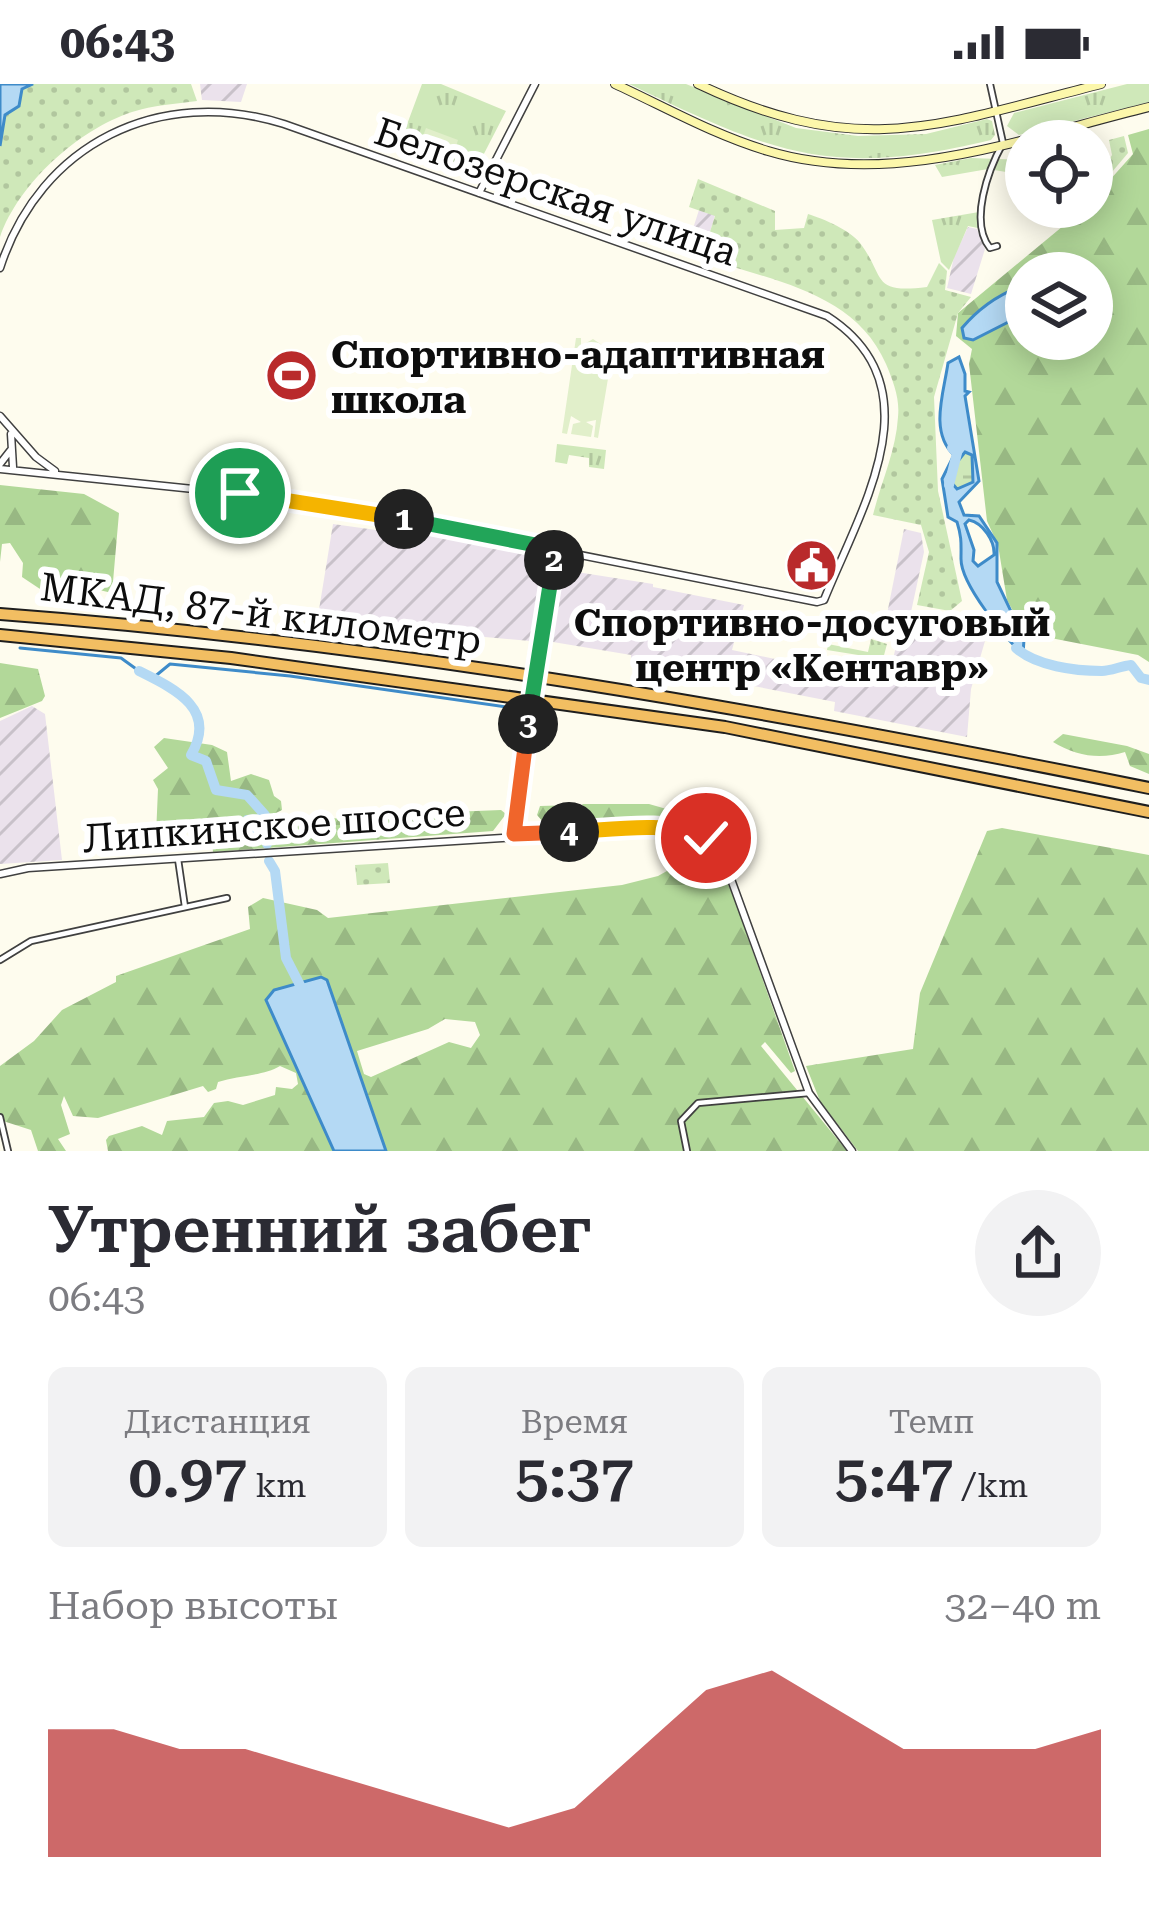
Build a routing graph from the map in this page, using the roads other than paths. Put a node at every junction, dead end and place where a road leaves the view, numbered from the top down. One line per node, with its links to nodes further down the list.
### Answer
1 (535, 84): 9 (street)
2 (615, 84): 8 (main road)
3 (698, 84): 7 (main road)
4 (990, 84): 7 (street)
5 (1101, 84): 7 (main road)
6 (1149, 107): 8 (main road)
7 (995, 111): 8 (street)
8 (1003, 143): 10 (street)
9 (478, 193): 11 (street, Белозерская улица); 20 (street, Белозерская улица)
10 (997, 246)
11 (0, 268)
12 (0, 416): 13 (street)
13 (10, 430): 14 (street); 15 (street)
14 (13, 442): 16 (street); 17 (street)
15 (36, 458): 18 (street); 19 (street)
16 (0, 466): 17 (street)
17 (13, 469): 18 (street)
18 (28, 471): 19 (street)
19 (58, 473): 20 (street)
20 (556, 549): 25 (street, bridge)
21 (0, 614): 23 (highway, МКАД, 87-й километр)
22 (0, 635): 24 (highway, МКАД, 87-й километр)
23 (1149, 788)
24 (1149, 812)
25 (514, 834): 26 (street, Липкинское шоссе); 31 (street, Липкинское шоссе)
26 (178, 859): 27 (street, Липкинское шоссе); 29 (street)
27 (0, 874)
28 (227, 898): 29 (street)
29 (185, 907): 30 (street)
30 (0, 960)
31 (809, 1093): 34 (street); 35 (street, Липкинское шоссе)
32 (0, 1118): 33 (street)
33 (8, 1151)
34 (687, 1151)
35 (852, 1151)

